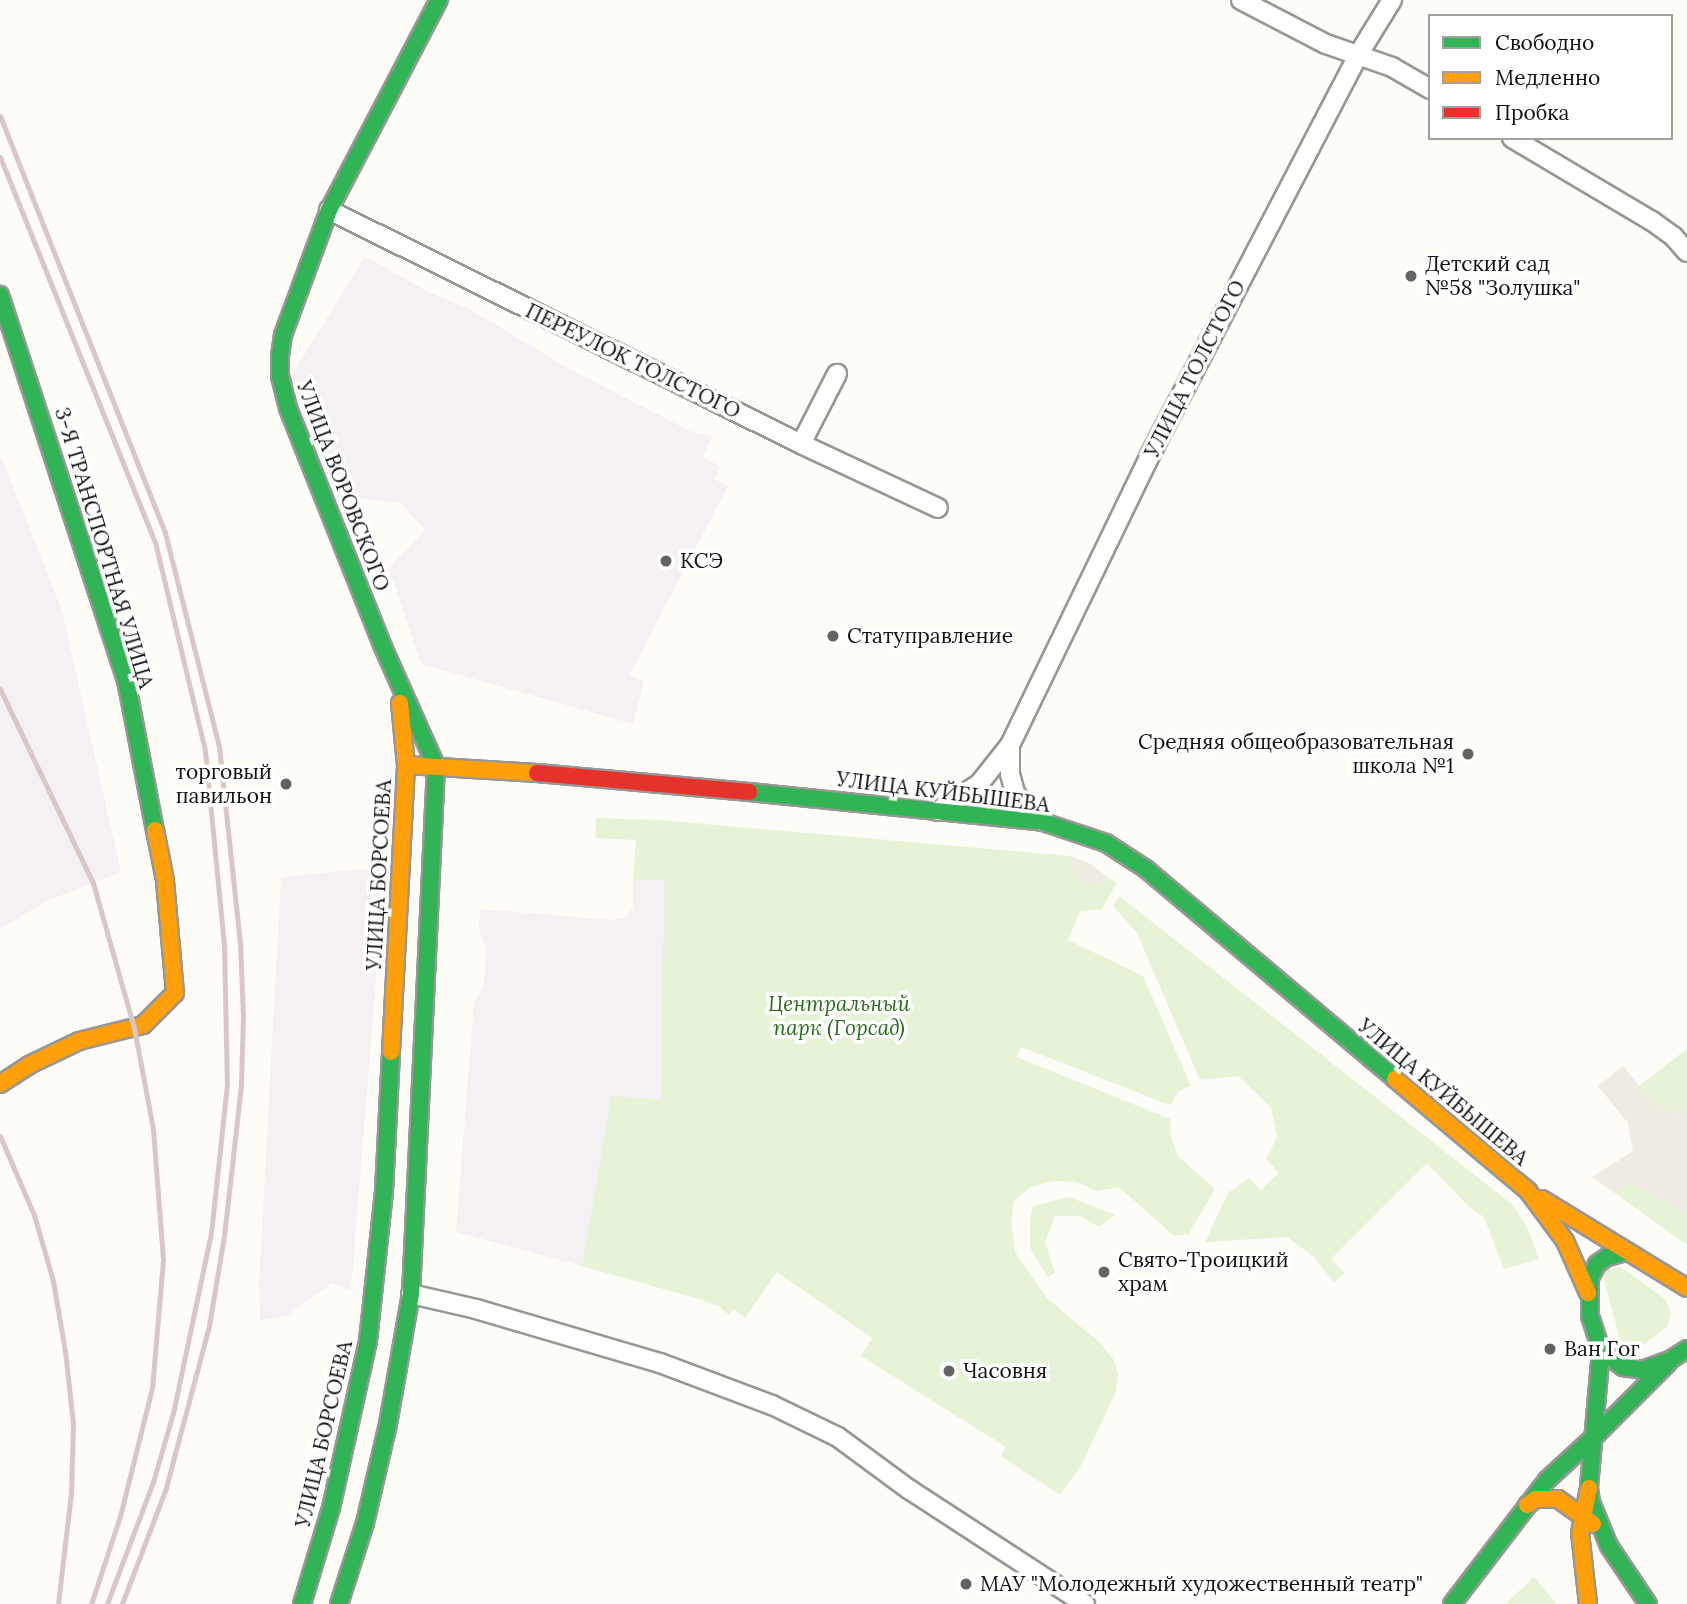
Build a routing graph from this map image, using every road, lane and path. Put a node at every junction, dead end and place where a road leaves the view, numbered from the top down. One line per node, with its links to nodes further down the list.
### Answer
1 (439, 0): 7 (main road, УЛИЦА ВОРОВСКОГО)
2 (1241, 0): 4 (street)
3 (1392, 0): 4 (street, УЛИЦА ТОЛСТОГО)
4 (1357, 55): 5 (street); 14 (street, УЛИЦА ТОЛСТОГО)
5 (1428, 88)
6 (1515, 140): 8 (street)
7 (329, 211): 11 (street, ПЕРЕУЛОК ТОЛСТОГО); 13 (main road, УЛИЦА ВОРОВСКОГО)
8 (1687, 252)
9 (0, 295): 19 (main road, 3-Я ТРАНСПОРТНАЯ УЛИЦА)
10 (837, 374): 11 (street)
11 (801, 444): 12 (street, ПЕРЕУЛОК ТОЛСТОГО)
12 (938, 508)
13 (398, 681): 15 (main road); 16 (main road)
14 (1010, 745): 17 (street, УЛИЦА ТОЛСТОГО); 18 (street, УЛИЦА ТОЛСТОГО)
15 (406, 765): 16 (main road, УЛИЦА БОРСОЕВА); 35 (main road, УЛИЦА БОРСОЕВА)
16 (436, 766): 17 (main road, УЛИЦА КУЙБЫШЕВА); 24 (main road)
17 (939, 811): 18 (main road, УЛИЦА КУЙБЫШЕВА)
18 (1043, 822): 20 (main road, УЛИЦА КУЙБЫШЕВА)
19 (0, 1084)
20 (1528, 1191): 21 (main road, УЛИЦА КУЙБЫШЕВА); 23 (main road, УЛИЦА КУЙБЫШЕВА)
21 (1626, 1252): 22 (main road, УЛИЦА КУЙБЫШЕВА); 23 (main road)
22 (1685, 1285)
23 (1588, 1293): 26 (main road, УЛИЦА КУЙБЫШЕВА)
24 (411, 1294): 36 (main road); 37 (street)
25 (1687, 1349): 27 (main road)
26 (1601, 1350): 27 (main road); 28 (main road, УЛИЦА КУЙБЫШЕВА)
27 (1670, 1360): 28 (main road)
28 (1596, 1435): 29 (main road, УЛИЦА КУЙБЫШЕВА); 31 (main road)
29 (1589, 1488): 32 (main road); 34 (main road, УЛИЦА КУЙБЫШЕВА)
30 (1565, 1503): 31 (main road); 32 (main road); 33 (main road)
31 (1527, 1505): 38 (main road)
32 (1583, 1516): 33 (main road); 34 (main road)
33 (1580, 1533): 39 (main road)
34 (1609, 1546): 40 (main road)
35 (302, 1604)
36 (339, 1604)
37 (1085, 1604)
38 (1452, 1604)
39 (1588, 1604)
40 (1648, 1604)

